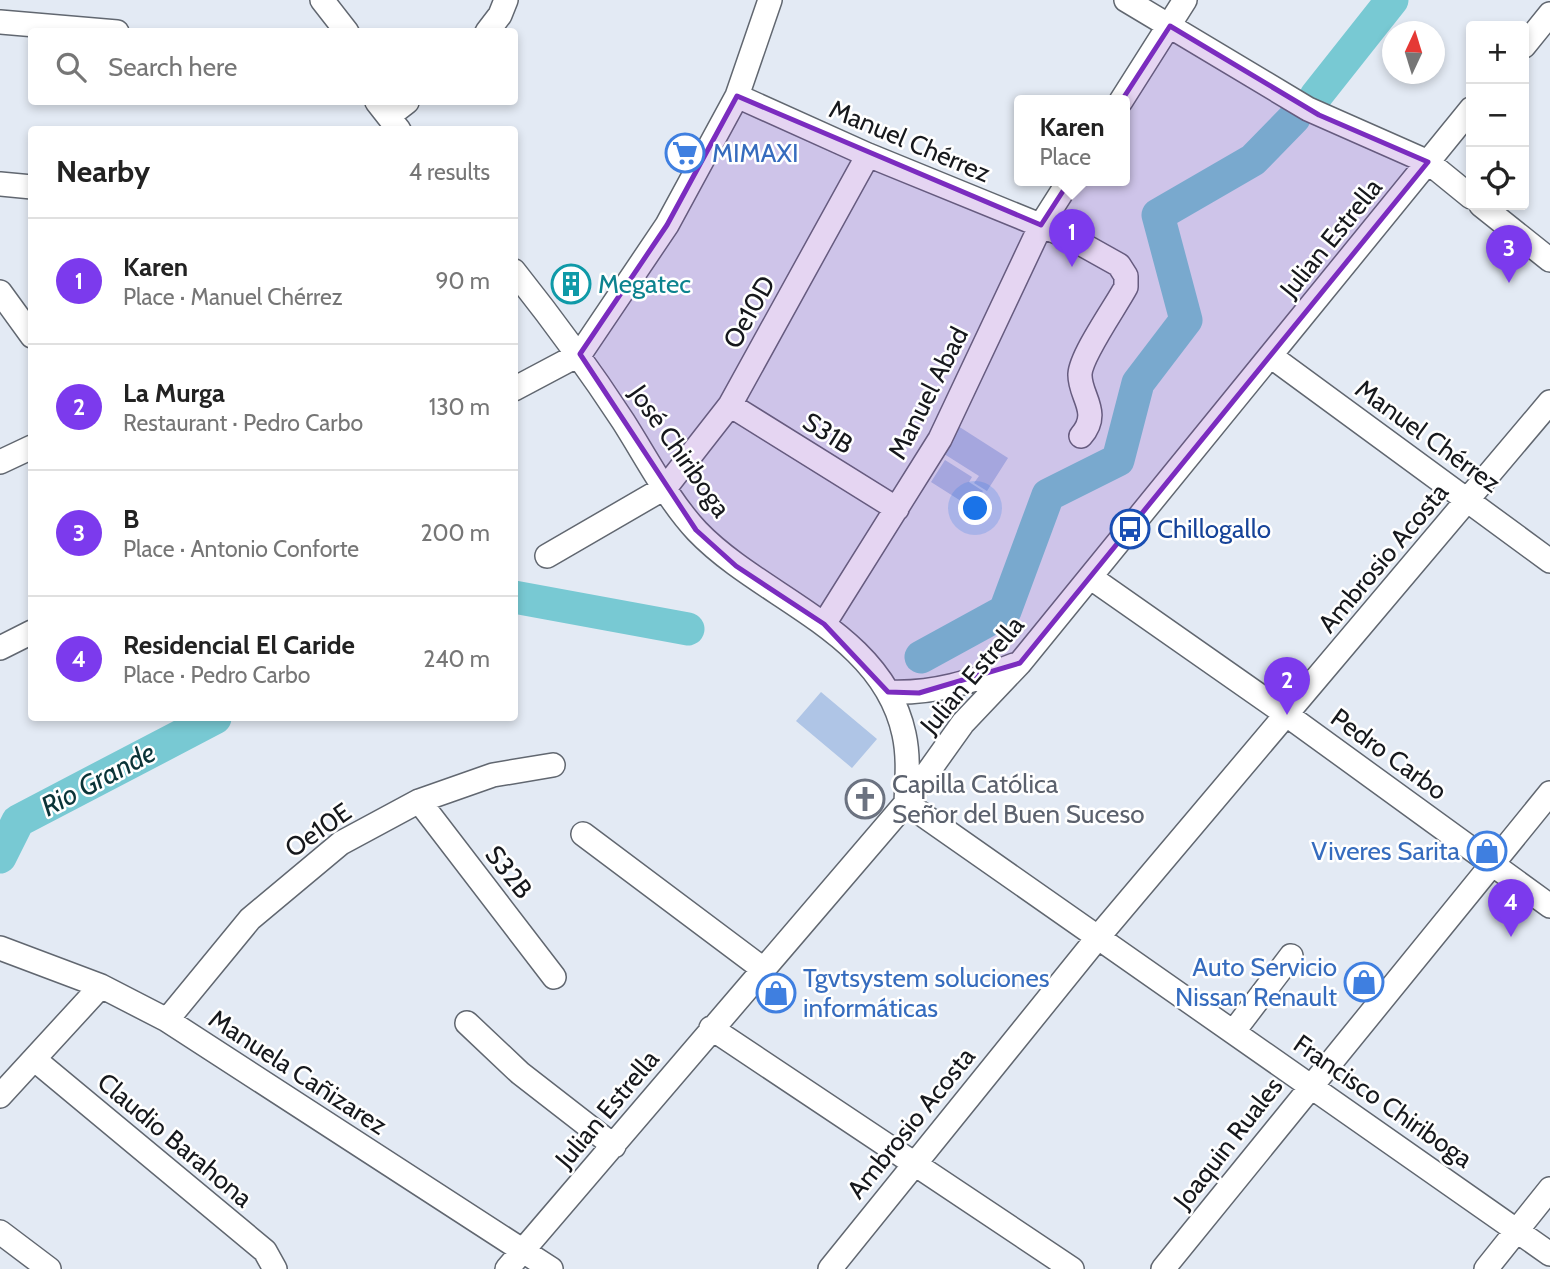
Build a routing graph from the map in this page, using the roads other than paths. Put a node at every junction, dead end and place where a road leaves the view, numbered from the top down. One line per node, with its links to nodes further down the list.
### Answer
1 (322, 0): 10 (street)
2 (506, 0): 11 (street)
3 (770, 0): 14 (street)
4 (1126, 0): 8 (street)
5 (1185, 0): 8 (street)
6 (1550, 14): 12 (street)
7 (0, 22): 9 (street)
8 (1170, 26): 13 (street); 17 (street)
9 (70, 28)
10 (343, 28)
11 (490, 28)
12 (1529, 40)
13 (1125, 95)
14 (737, 96): 16 (street, Manuel Chérrez); 28 (street)
15 (1466, 115): 17 (street, Julian Estrella)
16 (868, 155): 23 (street, Manuel Chérrez); 32 (street, Oe10D)
17 (1427, 162): 21 (street); 29 (street, Julian Estrella)
18 (0, 184): 20 (street)
19 (1066, 186): 23 (street, Manuel Abad)
20 (28, 187)
21 (1466, 193)
22 (1487, 210): 24 (street)
23 (1041, 225): 33 (street, Manuel Chérrez); 38 (street, Manuel Abad)
24 (1550, 260)
25 (518, 276): 28 (street, José Chiriboga)
26 (0, 292): 27 (street)
27 (28, 330)
28 (580, 354): 30 (street); 36 (street, José Chiriboga)
29 (1272, 357): 37 (street, Manuel Chérrez); 41 (street, Julian Estrella)
30 (518, 387)
31 (1550, 402): 37 (street, Ambrosio Acosta)
32 (730, 405): 36 (street, Oe10D); 38 (street, S31B)
33 (1081, 436)
34 (28, 449): 35 (street)
35 (0, 462)
36 (666, 487): 39 (street); 42 (street, José Chiriboga)
37 (1469, 500): 40 (street, Manuel Chérrez); 47 (street, Ambrosio Acosta)
38 (897, 509): 42 (street, Manuel Abad)
39 (547, 556)
40 (1550, 561)
41 (1090, 577): 45 (street, Julian Estrella); 47 (street, Pedro Carbo)
42 (824, 624): 46 (street, José Chiriboga)
43 (28, 634): 44 (street)
44 (0, 648)
45 (1020, 663): 46 (street); 51 (street, Julian Estrella)
46 (888, 692): 51 (street, José Chiriboga)
47 (1287, 715): 53 (street, Pedro Carbo); 55 (street, Ambrosio Acosta)
48 (553, 765): 50 (street, Oe10E)
49 (1550, 793): 53 (street, Joaquin Ruales)
50 (419, 801): 59 (street, S32B); 61 (street, Oe10E)
51 (906, 803): 55 (street, Francisco Chiriboga); 58 (street, Julian Estrella)
52 (583, 834): 58 (street)
53 (1493, 863): 54 (street, Pedro Carbo); 66 (street, Joaquin Ruales)
54 (1550, 906)
55 (1099, 936): 64 (street, Francisco Chiriboga); 69 (street, Ambrosio Acosta)
56 (0, 948): 60 (street, Manuela Cañizarez)
57 (1291, 956): 64 (street)
58 (763, 969): 63 (street, Julian Estrella)
59 (554, 977)
60 (101, 986): 61 (street, Manuela Cañizarez); 65 (street)
61 (167, 1020): 74 (street, Manuela Cañizarez)
62 (467, 1023): 68 (street)
63 (711, 1028): 68 (street, Julian Estrella); 69 (street)
64 (1234, 1031): 66 (street, Francisco Chiriboga)
65 (34, 1059): 67 (street); 76 (street, Claudio Barahona)
66 (1311, 1084): 71 (street, Francisco Chiriboga); 80 (street, Joaquin Ruales)
67 (0, 1096)
68 (614, 1146): 74 (street, Julian Estrella)
69 (913, 1164): 78 (street, Ambrosio Acosta); 79 (street)
70 (1550, 1189): 71 (street)
71 (1518, 1230): 73 (street, Francisco Chiriboga); 81 (street)
72 (0, 1232): 75 (street)
73 (1550, 1254)
74 (514, 1260): 77 (street, Manuela Cañizarez)
75 (49, 1269)
76 (275, 1269)
77 (551, 1269)
78 (830, 1269)
79 (1072, 1269)
80 (1163, 1269)
81 (1486, 1269)

